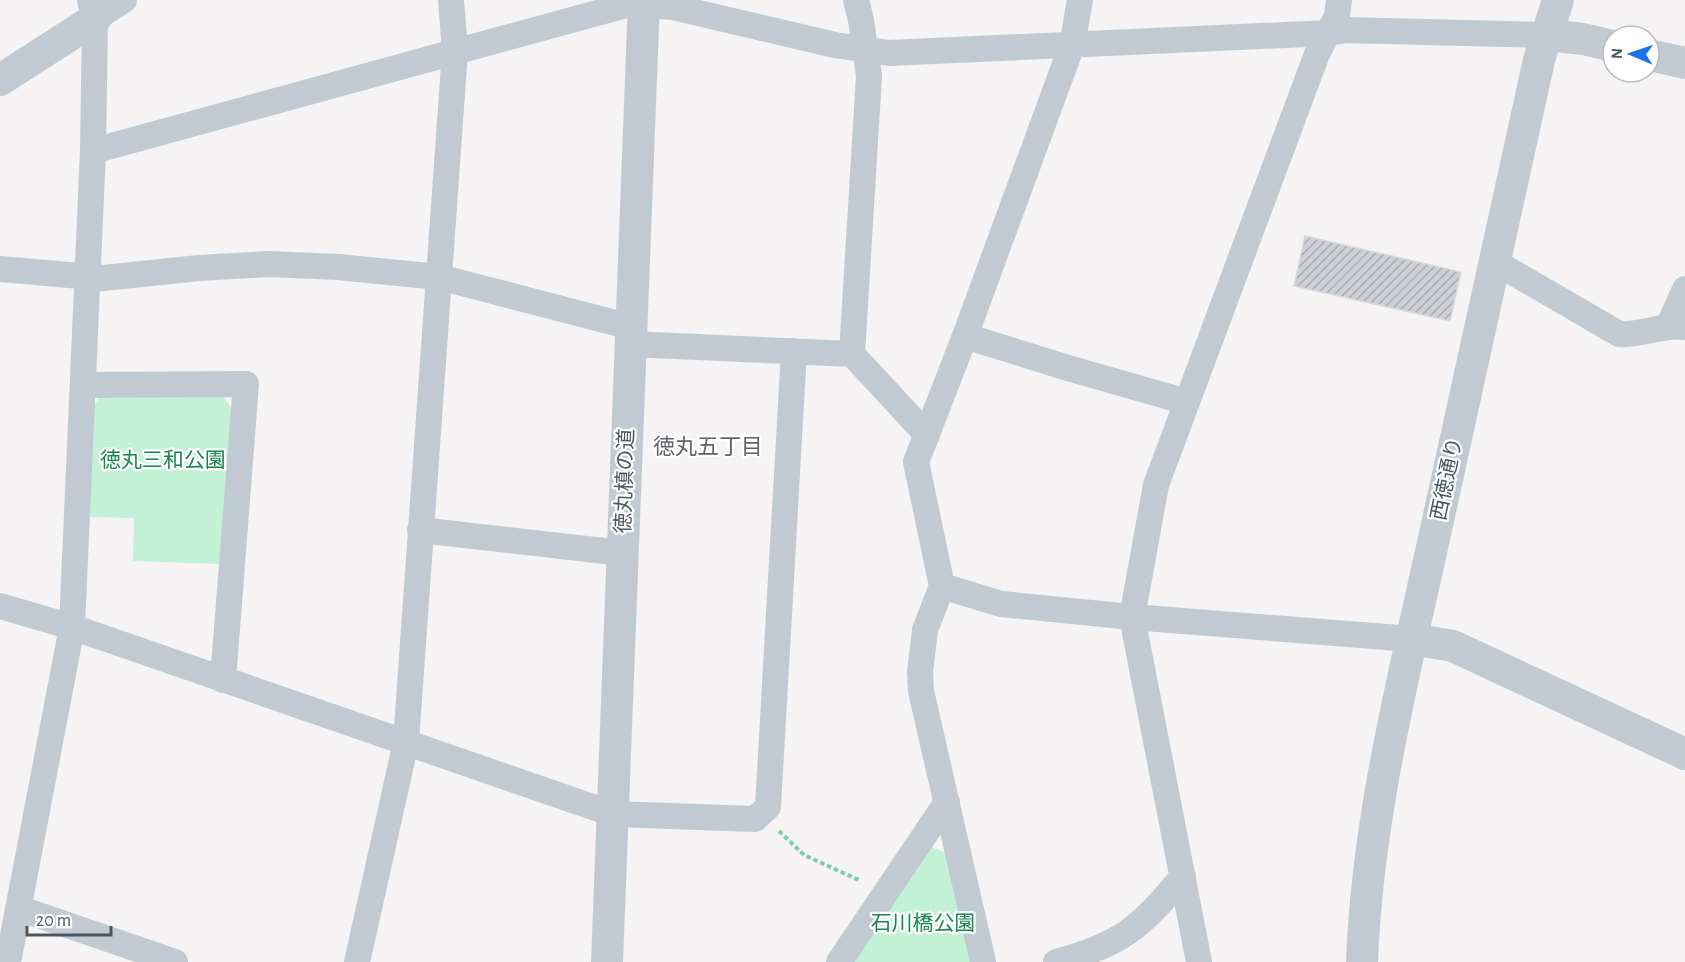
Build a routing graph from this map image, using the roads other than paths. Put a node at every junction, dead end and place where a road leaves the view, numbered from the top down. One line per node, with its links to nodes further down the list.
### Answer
1 (124, 0): 8 (street)
2 (452, 0): 14 (street)
3 (855, 0): 13 (street)
4 (1080, 0): 12 (street)
5 (1339, 0): 9 (street)
6 (1558, 0): 10 (street, 西徳通り)
7 (644, 2): 13 (street); 14 (street); 25 (street, 徳丸槙の道)
8 (93, 9): 17 (street); 18 (street)
9 (1329, 33): 10 (street); 12 (street); 30 (street)
10 (1547, 35): 11 (street); 19 (street, 西徳通り)
11 (1601, 43)
12 (1072, 45): 13 (street); 26 (street)
13 (865, 50): 28 (street)
14 (455, 51): 18 (street); 21 (street)
15 (1661, 58): 16 (street)
16 (1685, 63)
17 (0, 80)
18 (93, 151): 22 (street)
19 (1495, 262): 24 (street); 38 (street, 西徳通り)
20 (0, 269): 22 (street)
21 (439, 277): 22 (street); 25 (street); 32 (street)
22 (88, 278): 29 (street)
23 (1685, 289): 24 (street)
24 (1676, 327)
25 (630, 336): 27 (street); 33 (street, 徳丸槙の道)
26 (965, 336): 30 (street); 31 (street)
27 (794, 351): 28 (street); 43 (street)
28 (852, 354): 31 (street)
29 (83, 384): 37 (street); 39 (street)
30 (1187, 402): 36 (street)
31 (927, 435): 34 (street)
32 (420, 530): 33 (street); 40 (street)
33 (622, 552): 43 (street, 徳丸槙の道)
34 (942, 586): 36 (street); 42 (street)
35 (0, 606): 37 (street)
36 (1132, 617): 38 (street); 44 (street)
37 (72, 627): 39 (street); 45 (street)
38 (1412, 639): 41 (street); 54 (street, 西徳通り)
39 (223, 680): 40 (street)
40 (405, 742): 43 (street); 48 (street)
41 (1685, 754)
42 (947, 802): 50 (street); 51 (street)
43 (613, 814): 49 (street, 徳丸槙の道)
44 (1183, 876): 52 (street); 53 (street)
45 (18, 908): 46 (street); 47 (street)
46 (8, 962)
47 (175, 962)
48 (357, 962)
49 (608, 962)
50 (840, 962)
51 (983, 962)
52 (1056, 962)
53 (1199, 962)
54 (1362, 962)

